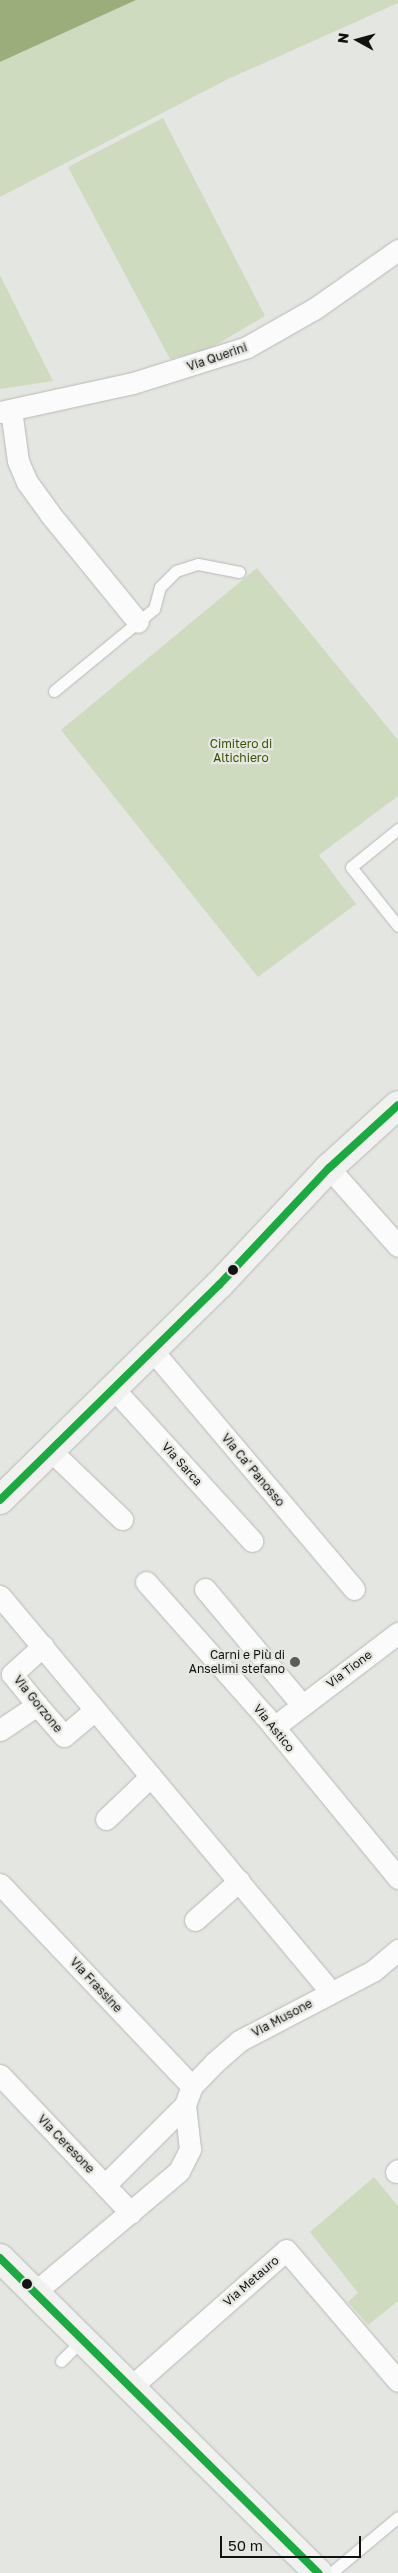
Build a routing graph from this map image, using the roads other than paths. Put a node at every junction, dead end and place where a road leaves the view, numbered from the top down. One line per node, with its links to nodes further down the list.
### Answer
1 (398, 250): 2 (street, Via Querini)
2 (6, 411): 4 (street, Via Querini)
3 (239, 572): 4 (lane)
4 (138, 622): 5 (lane)
5 (54, 690)
6 (398, 829): 7 (lane)
7 (398, 926)
8 (398, 1105): 9 (street)
9 (329, 1168): 10 (street); 11 (street)
10 (398, 1246)
11 (152, 1350): 12 (street); 19 (street, Via Ca' Panosso)
12 (113, 1388): 13 (street); 16 (street, Via Sarca)
13 (50, 1450): 14 (street); 15 (street)
14 (0, 1500)
15 (122, 1519)
16 (252, 1541)
17 (146, 1582): 26 (street, Via Astico)
18 (205, 1589): 23 (street)
19 (354, 1589)
20 (0, 1596): 22 (street)
21 (398, 1633): 23 (street, Via Tione)
22 (43, 1646): 24 (street, Via Gorzone); 25 (street)
23 (301, 1704): 26 (street, Via Tione)
24 (37, 1705): 25 (street, Via Gorzone); 27 (street)
25 (95, 1710): 28 (street)
26 (274, 1727): 30 (street, Via Astico)
27 (0, 1730)
28 (151, 1776): 29 (street); 31 (street)
29 (106, 1819)
30 (398, 1878)
31 (239, 1881): 33 (street); 35 (street)
32 (0, 1884): 37 (street, Via Frassine)
33 (196, 1920)
34 (398, 1950): 35 (street, Via Musone)
35 (331, 1992): 37 (street, Via Musone)
36 (0, 2075): 38 (street, Via Ceresone)
37 (188, 2096): 38 (street, Via Musone); 39 (street)
38 (106, 2185): 39 (street, Via Ceresone)
39 (131, 2213): 41 (street)
40 (3, 2267): 41 (street)
41 (35, 2292): 42 (street)
42 (84, 2339): 43 (lane); 45 (street)
43 (62, 2361)
44 (398, 2381): 45 (street, Via Metauro)
45 (132, 2386): 47 (street)
46 (398, 2516): 48 (lane)
47 (318, 2573)
48 (331, 2573)

